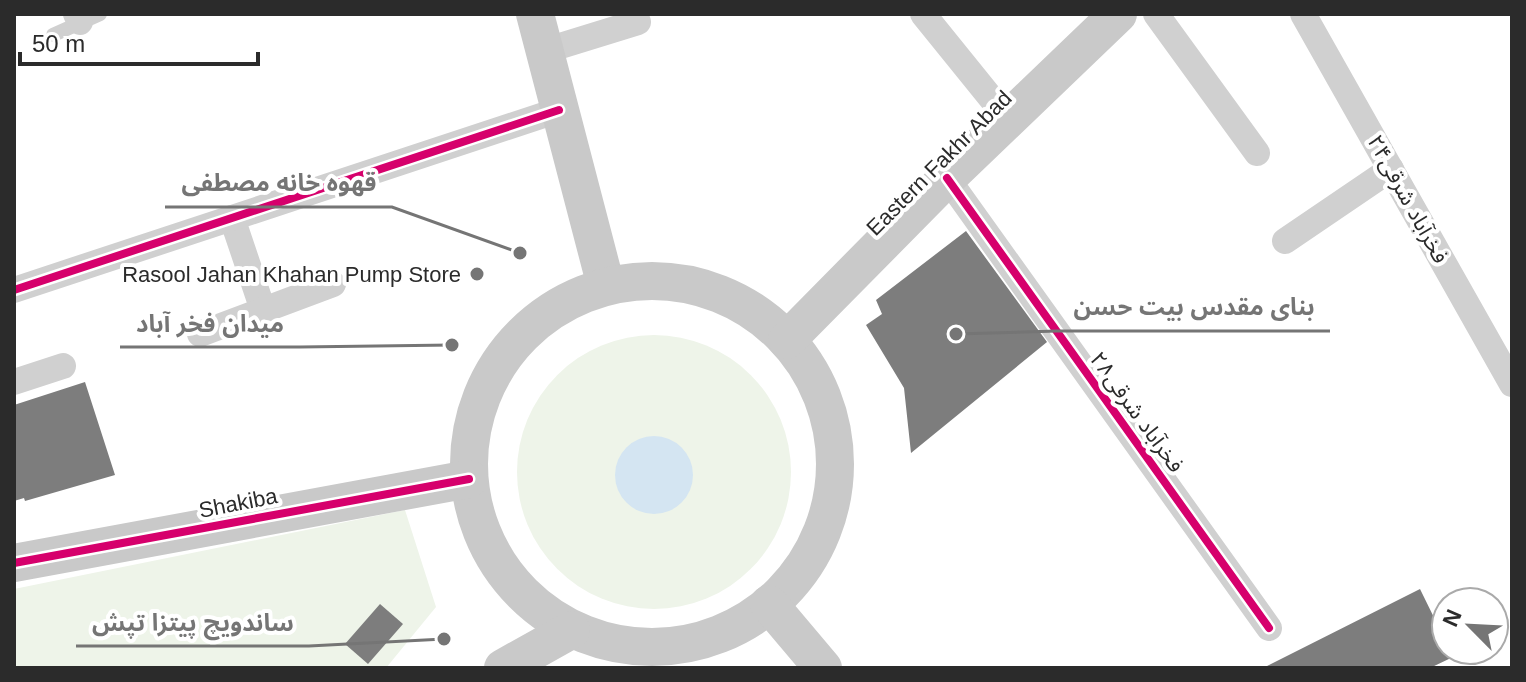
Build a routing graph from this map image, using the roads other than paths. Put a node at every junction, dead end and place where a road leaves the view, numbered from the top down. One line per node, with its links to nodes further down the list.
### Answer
1 (535, 14): 9 (main road)
2 (923, 14): 11 (street)
3 (1118, 14): 11 (main road, Eastern Fakhr Abad)
4 (1156, 14): 12 (street)
5 (1303, 14): 13 (street, فخرآباد شرقی۲۴)
6 (85, 17): 8 (lane)
7 (638, 22): 9 (street)
8 (53, 35)
9 (544, 51): 10 (main road)
10 (559, 110): 15 (street); 18 (main road)
11 (1008, 119): 14 (main road, Eastern Fakhr Abad)
12 (1257, 153)
13 (1391, 169): 16 (street); 25 (street, فخرآباد شرقی۲۴)
14 (947, 178): 22 (main road, Eastern Fakhr Abad); 29 (street, فخرآباد شرقی۲۸)
15 (232, 218): 19 (street); 20 (street)
16 (1285, 241)
17 (333, 284): 20 (street)
18 (606, 286): 22 (main road); 26 (main road)
19 (14, 290)
20 (263, 310): 21 (street)
21 (200, 334)
22 (787, 340): 28 (main road)
23 (63, 366): 24 (street)
24 (14, 382)
25 (1512, 384)
26 (469, 479): 27 (main road, Shakiba); 30 (main road)
27 (14, 563)
28 (769, 604): 30 (main road); 32 (main road)
29 (1269, 628)
30 (571, 630): 31 (main road)
31 (503, 668)
32 (823, 668)

